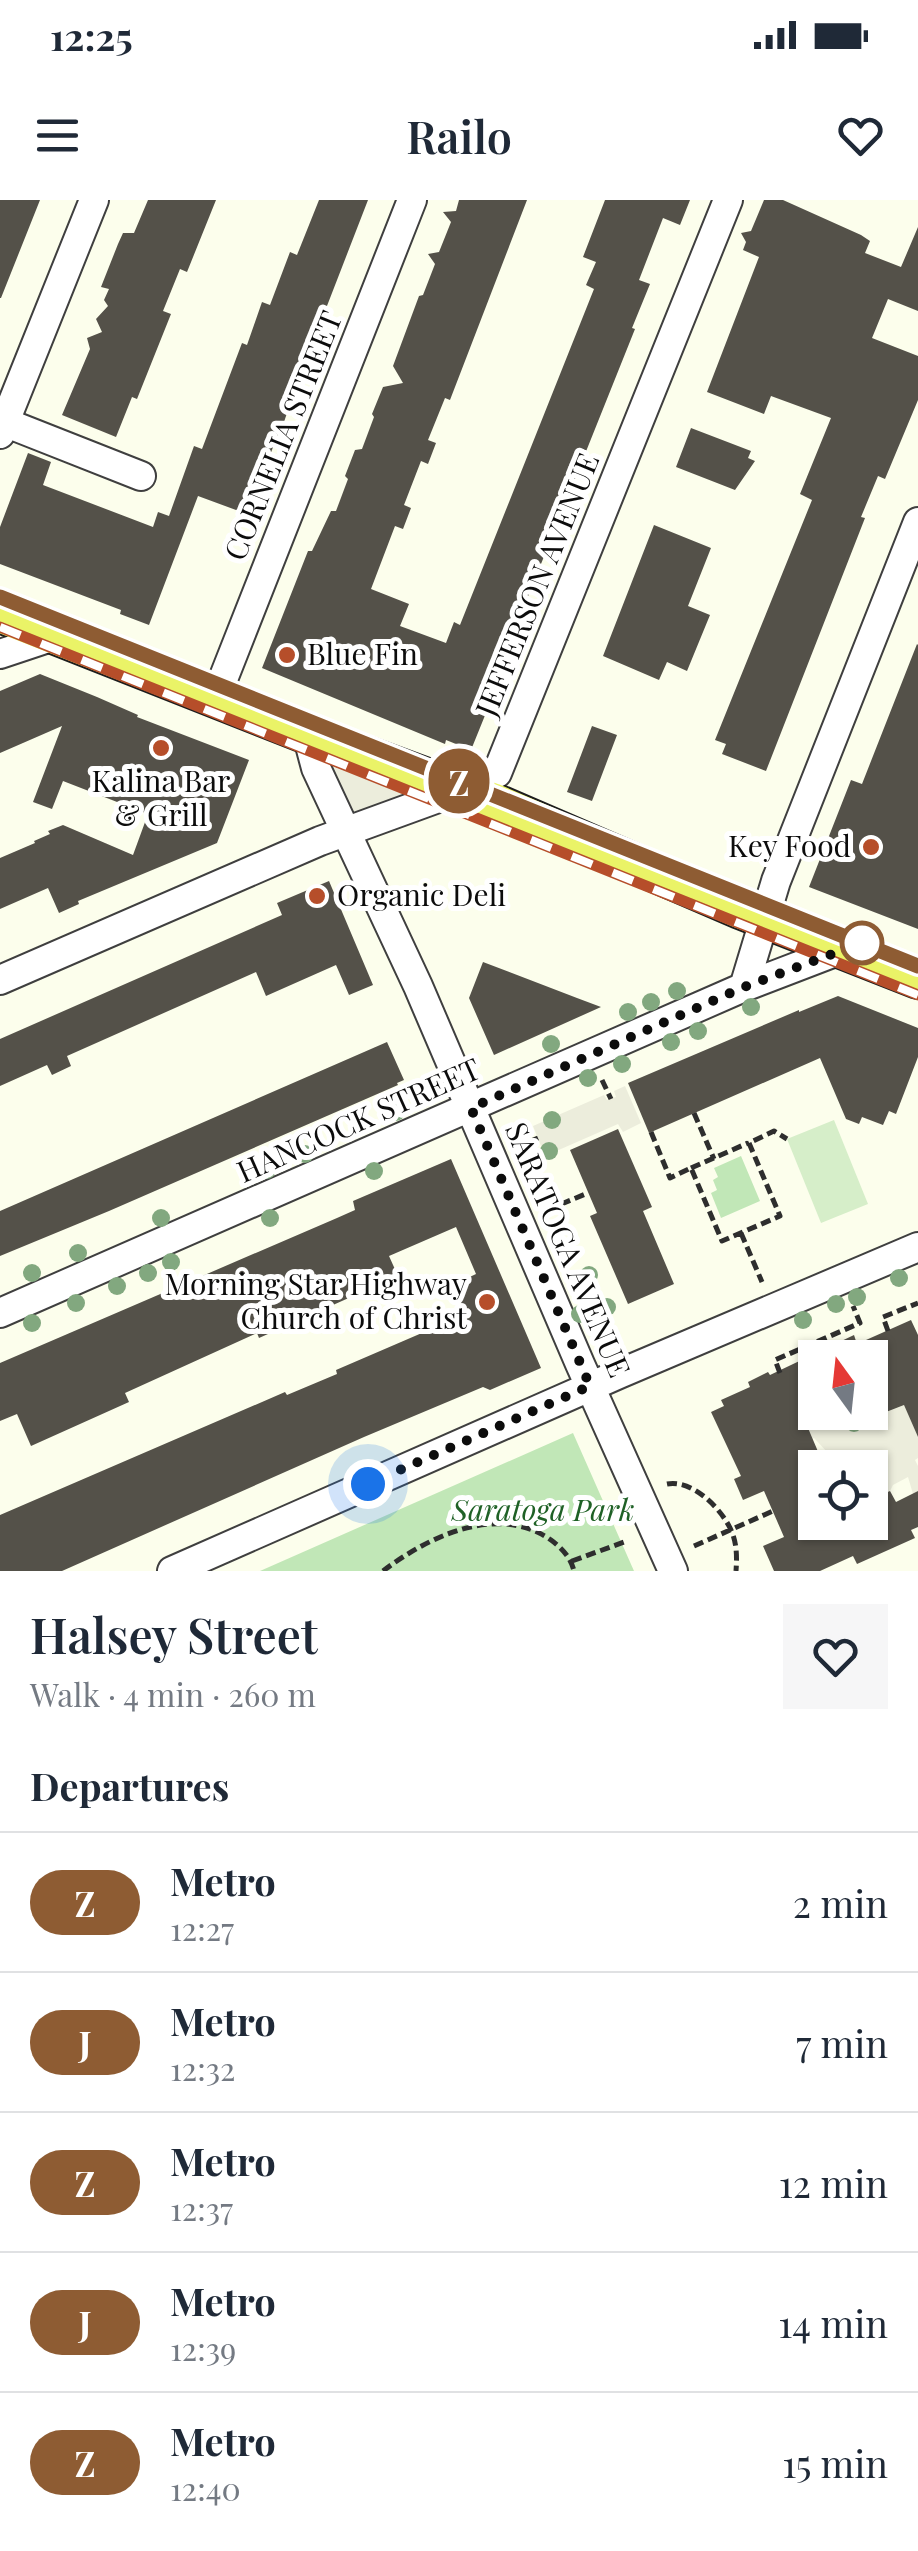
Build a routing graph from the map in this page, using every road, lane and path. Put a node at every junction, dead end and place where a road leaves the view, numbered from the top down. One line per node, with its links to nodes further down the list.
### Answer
1 (94, 200): 4 (street)
2 (412, 200): 10 (street, CORNELIA STREET)
3 (728, 200): 12 (street, JEFFERSON AVENUE)
4 (2, 428): 5 (street)
5 (141, 476)
6 (918, 522): 14 (street)
7 (0, 613): 8 (main road)
8 (57, 636): 9 (street); 10 (main road)
9 (0, 654)
10 (216, 696): 11 (main road)
11 (307, 734): 12 (main road); 13 (street, SARATOGA AVENUE)
12 (460, 790): 13 (street, JEFFERSON AVENUE); 14 (main road)
13 (344, 832): 17 (street, JEFFERSON AVENUE); 21 (street, SARATOGA AVENUE)
14 (765, 919): 15 (main road); 18 (street)
15 (843, 949): 16 (main road); 18 (street, HANCOCK STREET)
16 (918, 979)
17 (0, 980)
18 (744, 987): 21 (street, HANCOCK STREET)
19 (602, 1080): 20 (path)
20 (611, 1098)
21 (471, 1108): 37 (street, HANCOCK STREET); 40 (street, SARATOGA AVENUE)
22 (694, 1113): 28 (path)
23 (651, 1132): 29 (path)
24 (538, 1138): 27 (path)
25 (787, 1139): 26 (path)
26 (749, 1143): 28 (path); 32 (path)
27 (519, 1146)
28 (714, 1158): 29 (path)
29 (692, 1168): 32 (path)
30 (588, 1193): 31 (path)
31 (547, 1210)
32 (741, 1232): 34 (path)
33 (918, 1247): 40 (street)
34 (762, 1282)
35 (918, 1303): 38 (path)
36 (852, 1306): 39 (path)
37 (0, 1313)
38 (888, 1330)
39 (780, 1373)
40 (590, 1386): 47 (street); 50 (street, SARATOGA AVENUE)
41 (667, 1484): 43 (path)
42 (773, 1511): 43 (path)
43 (731, 1530): 45 (path); 51 (path)
44 (627, 1541): 46 (path)
45 (694, 1546)
46 (572, 1561): 48 (path); 49 (path)
47 (172, 1571)
48 (384, 1571)
49 (574, 1571)
50 (674, 1571)
51 (736, 1571)

